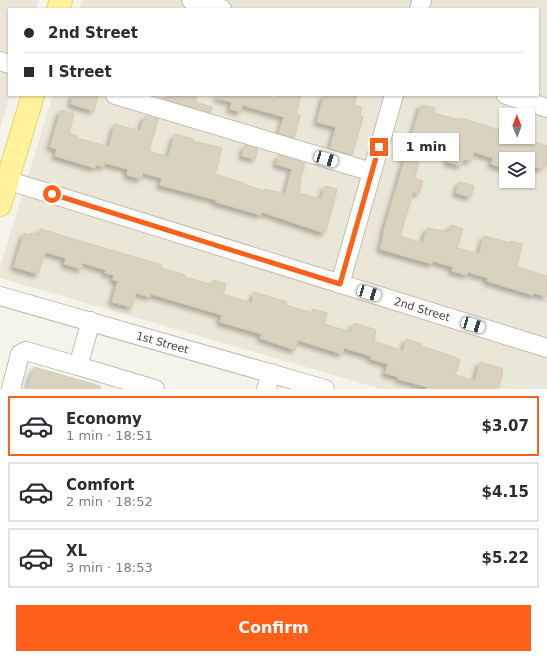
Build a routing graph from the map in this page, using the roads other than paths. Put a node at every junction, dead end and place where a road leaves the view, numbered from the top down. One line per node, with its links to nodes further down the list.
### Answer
1 (191, 0): 2 (street)
2 (219, 8)
3 (33, 96): 9 (main road)
4 (118, 96): 8 (street)
5 (394, 96): 8 (street)
6 (509, 96): 7 (street)
7 (547, 108)
8 (372, 172): 11 (street)
9 (4, 179): 10 (main road); 11 (street, 2nd Street)
10 (0, 205)
11 (340, 284): 14 (street, 2nd Street)
12 (0, 296): 13 (street, 1st Street)
13 (91, 321): 15 (street); 16 (street, 1st Street)
14 (547, 348)
15 (78, 366): 17 (street); 18 (street)
16 (269, 381): 19 (street, 1st Street)
17 (11, 389)
18 (155, 389)
19 (325, 389)

